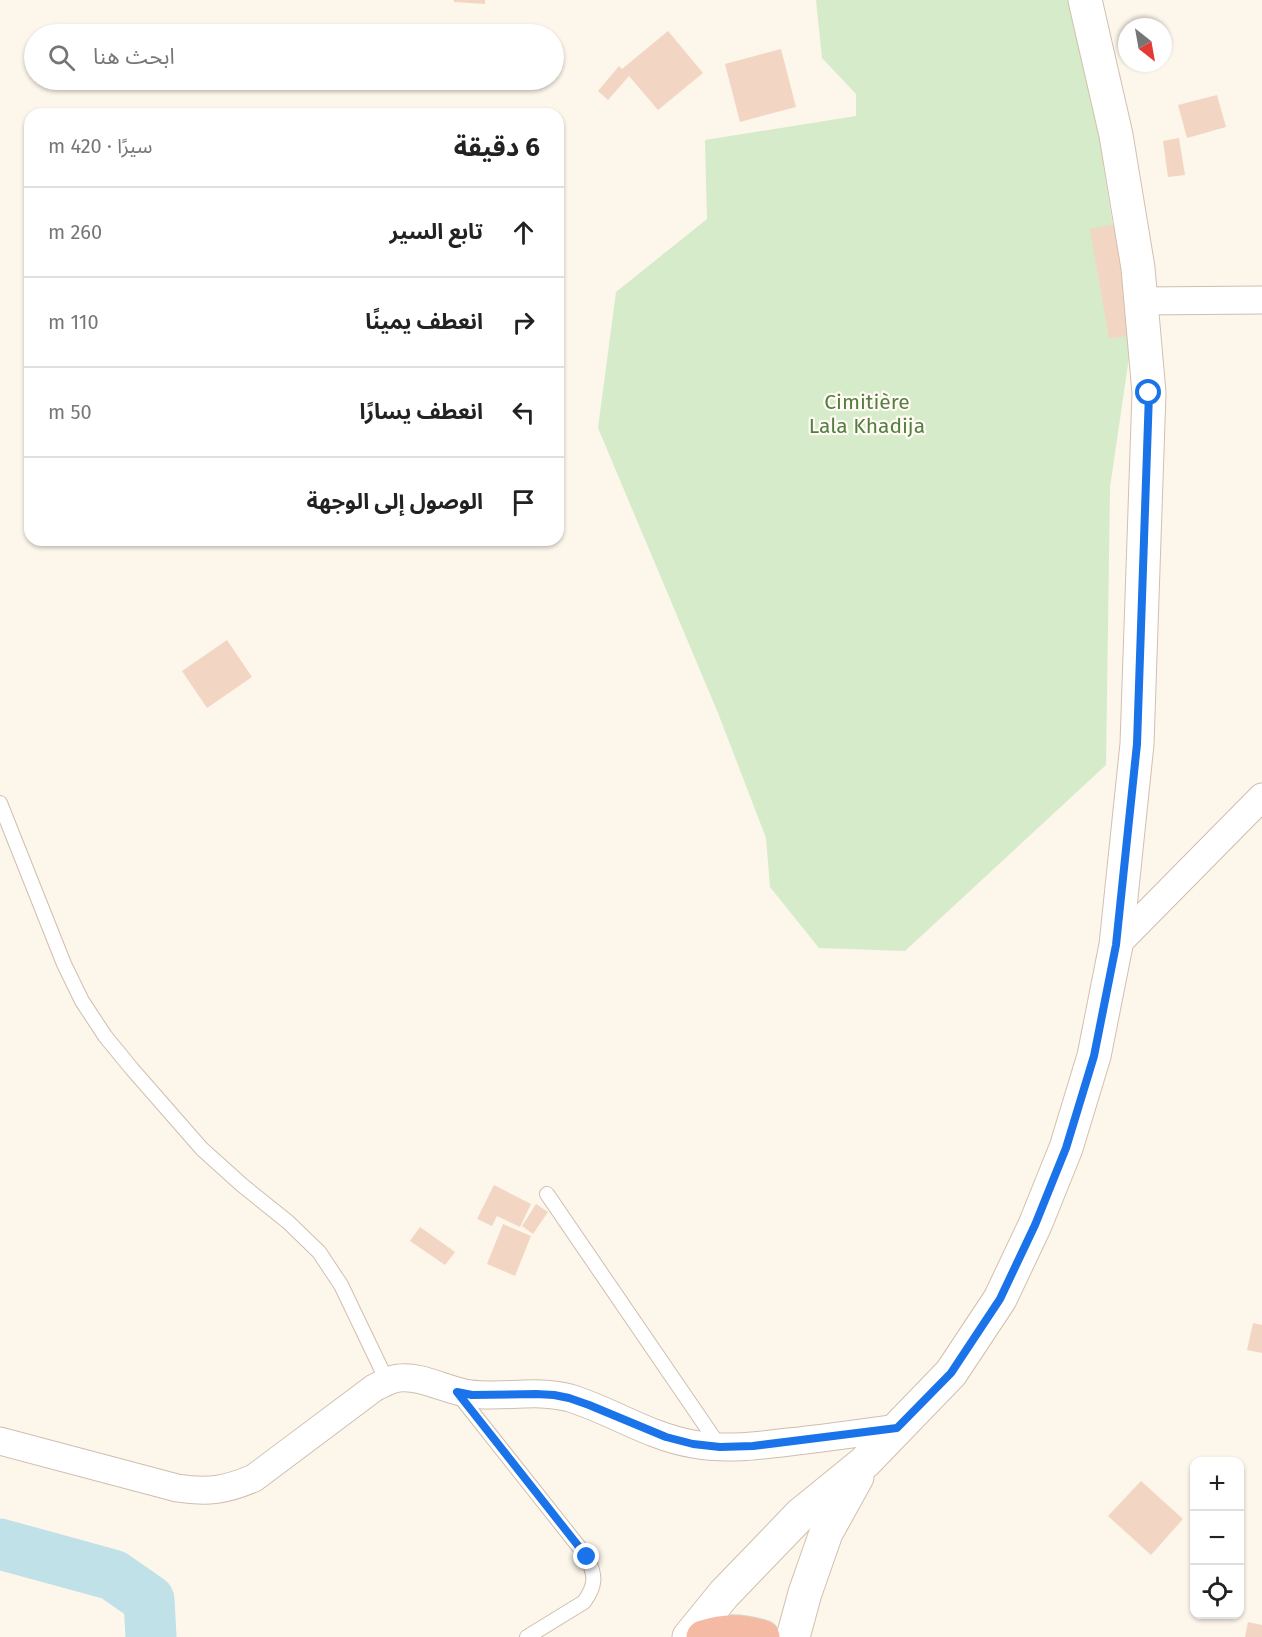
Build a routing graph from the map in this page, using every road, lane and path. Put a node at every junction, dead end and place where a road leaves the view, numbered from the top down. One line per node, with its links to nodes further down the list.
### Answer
1 (1085, 0): 3 (street)
2 (1262, 300): 3 (street)
3 (1141, 301): 6 (street)
4 (1262, 797): 6 (street)
5 (0, 803): 8 (lane)
6 (1116, 945): 10 (street)
7 (547, 1194): 12 (lane)
8 (387, 1381): 9 (street); 11 (street)
9 (457, 1392): 12 (street); 14 (lane)
10 (897, 1428): 12 (street); 13 (street)
11 (0, 1441)
12 (720, 1447)
13 (866, 1462): 15 (street); 18 (street)
14 (527, 1637)
15 (689, 1637)
16 (703, 1637): 17 (highway)
17 (763, 1637)
18 (793, 1637)

